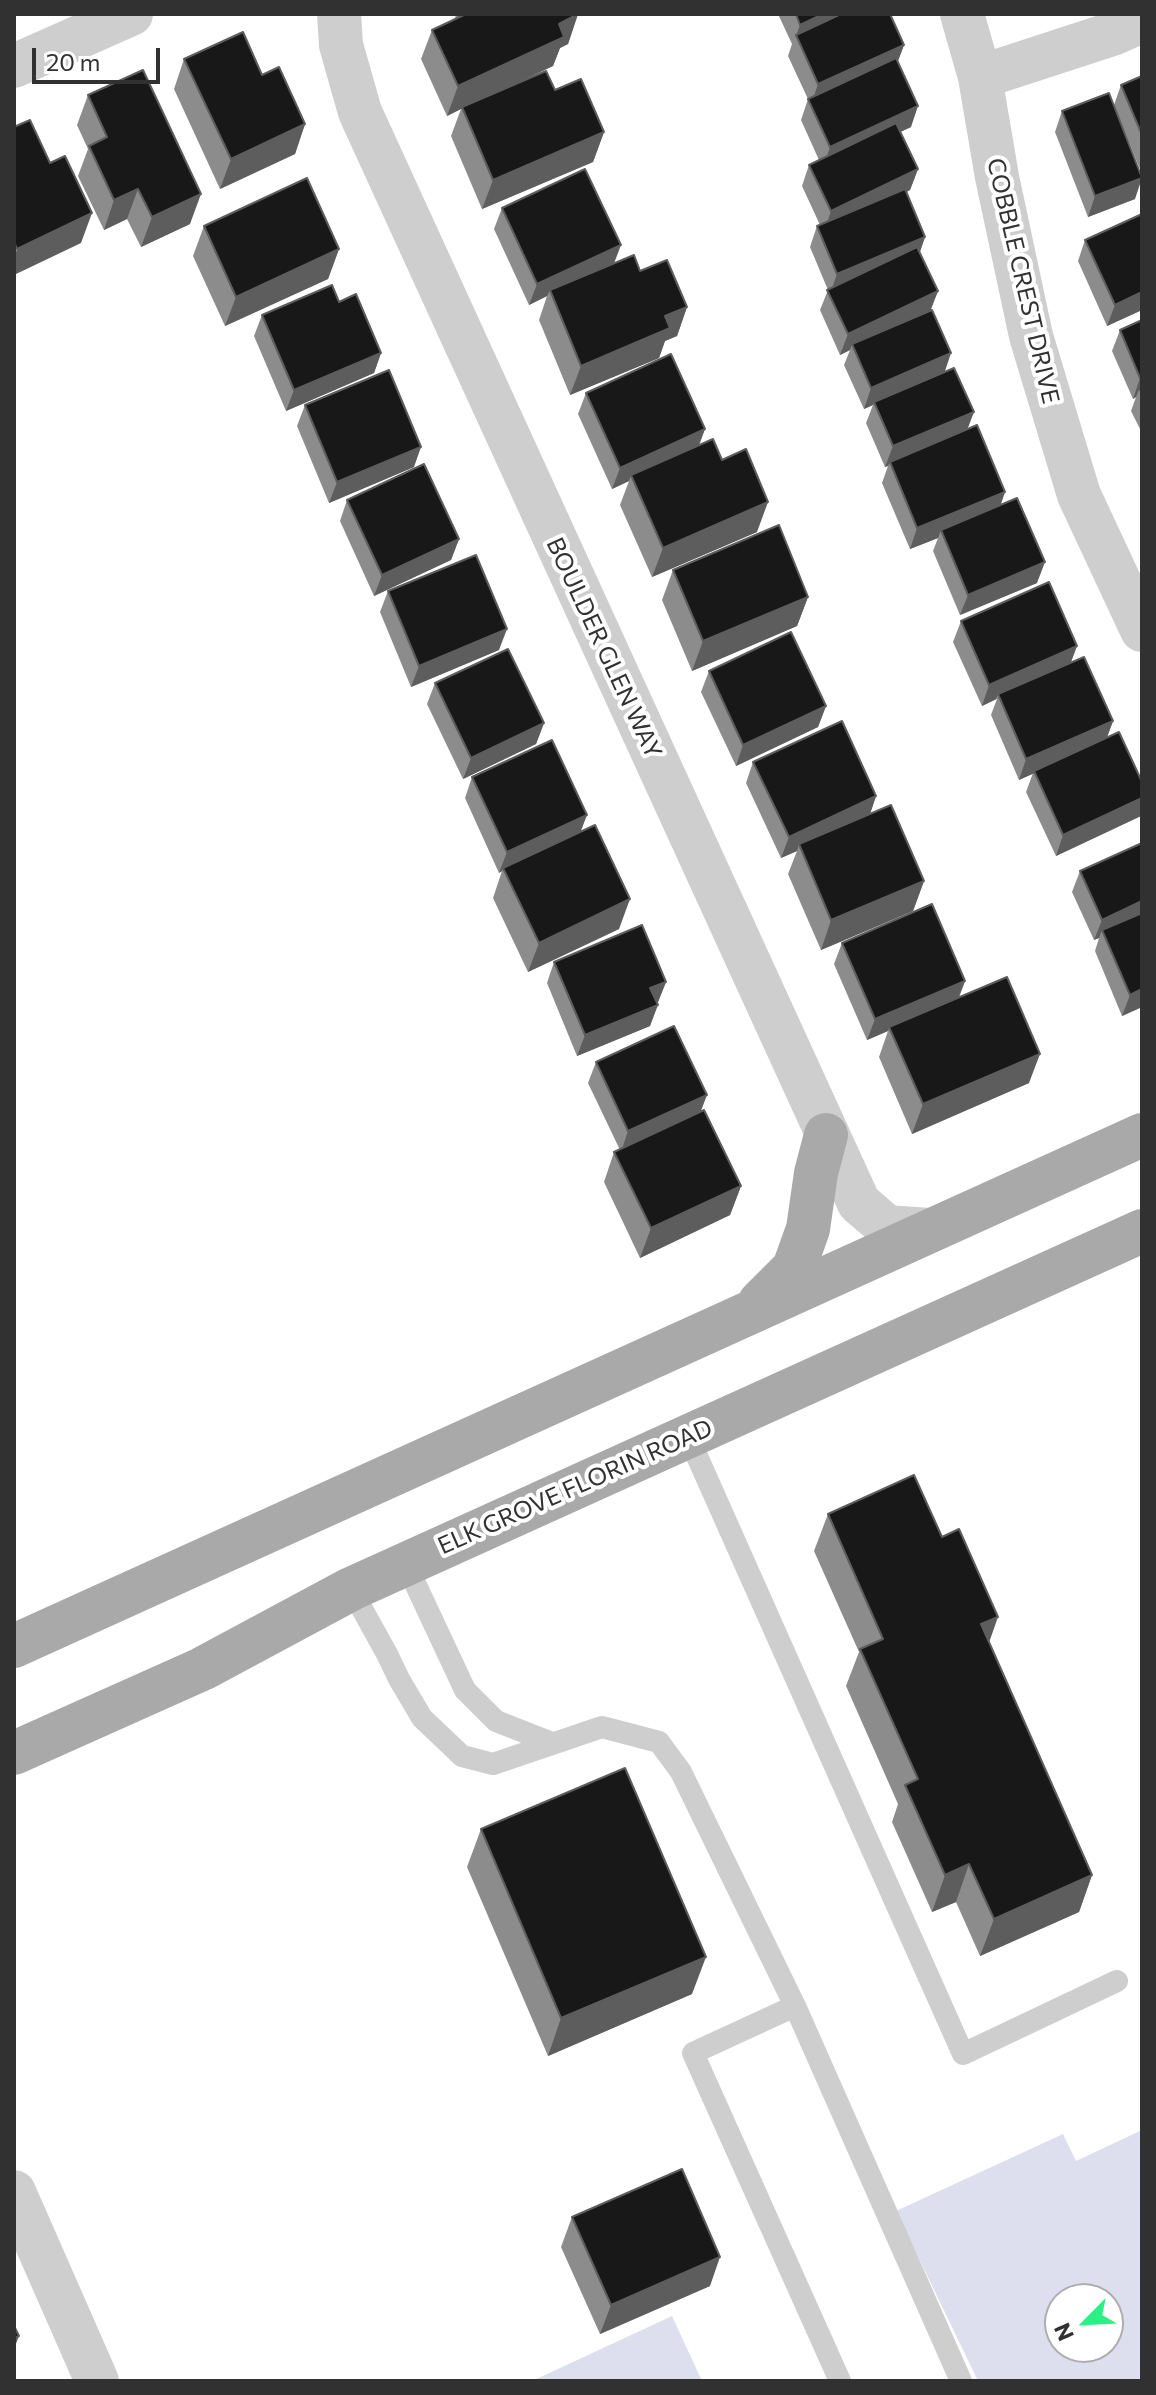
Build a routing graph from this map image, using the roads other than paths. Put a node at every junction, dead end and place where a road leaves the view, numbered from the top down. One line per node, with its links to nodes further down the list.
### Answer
1 (131, 14): 5 (street)
2 (339, 14): 8 (street, BOULDER GLEN WAY)
3 (962, 14): 6 (street, COBBLE CREST DRIVE)
4 (1142, 21): 6 (street)
5 (14, 66)
6 (980, 77): 7 (street, COBBLE CREST DRIVE)
7 (1142, 630)
8 (826, 1135): 10 (street, BOULDER GLEN WAY); 12 (main road)
9 (1142, 1135): 10 (main road)
10 (929, 1230): 12 (main road)
11 (1142, 1231): 13 (main road, ELK GROVE FLORIN ROAD)
12 (745, 1316): 16 (main road)
13 (688, 1436): 14 (main road, ELK GROVE FLORIN ROAD); 19 (lane)
14 (406, 1564): 15 (main road, ELK GROVE FLORIN ROAD); 17 (lane)
15 (351, 1589): 17 (lane); 18 (main road, ELK GROVE FLORIN ROAD)
16 (14, 1646)
17 (552, 1743): 20 (lane)
18 (14, 1753)
19 (1117, 1981)
20 (795, 2006): 23 (lane); 24 (lane)
21 (14, 2192): 22 (street)
22 (97, 2381)
23 (840, 2381)
24 (961, 2381)

